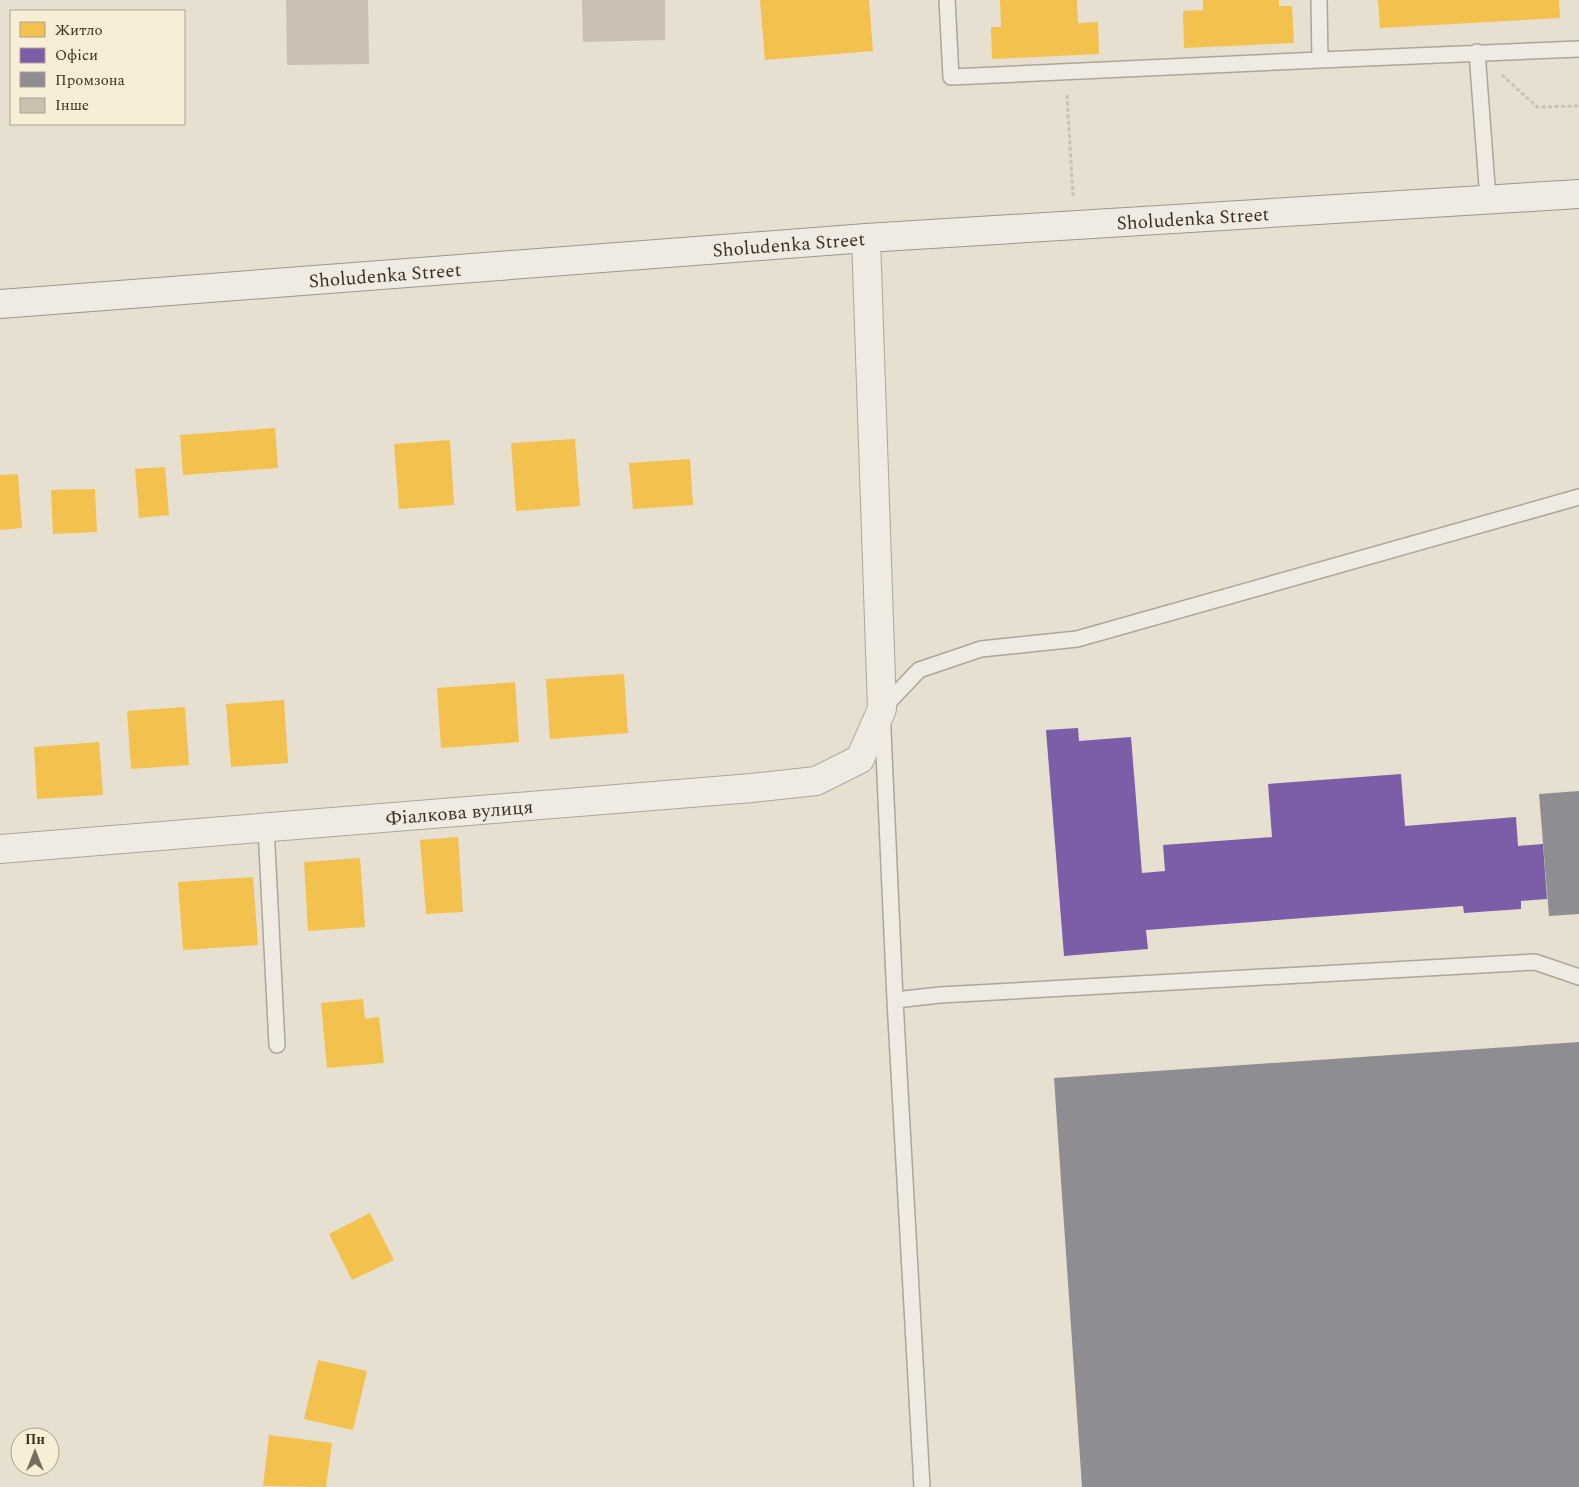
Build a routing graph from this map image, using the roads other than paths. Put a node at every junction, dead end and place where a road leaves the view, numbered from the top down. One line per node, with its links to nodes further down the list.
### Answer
1 (947, 0): 5 (lane)
2 (1319, 0): 5 (lane)
3 (1579, 49): 4 (lane)
4 (1477, 52): 5 (lane); 7 (lane)
5 (1320, 60)
6 (1579, 194): 7 (main road, Sholudenka Street)
7 (1488, 199): 8 (main road, Sholudenka Street)
8 (866, 238): 9 (main road, Sholudenka Street); 11 (main road)
9 (0, 304)
10 (1579, 498): 11 (lane)
11 (882, 709): 12 (main road, Фіалкова вулиця); 15 (lane)
12 (266, 827): 13 (main road, Фіалкова вулиця); 16 (lane)
13 (0, 849)
14 (1579, 977): 15 (lane)
15 (895, 1000): 17 (lane)
16 (277, 1045)
17 (922, 1487)

